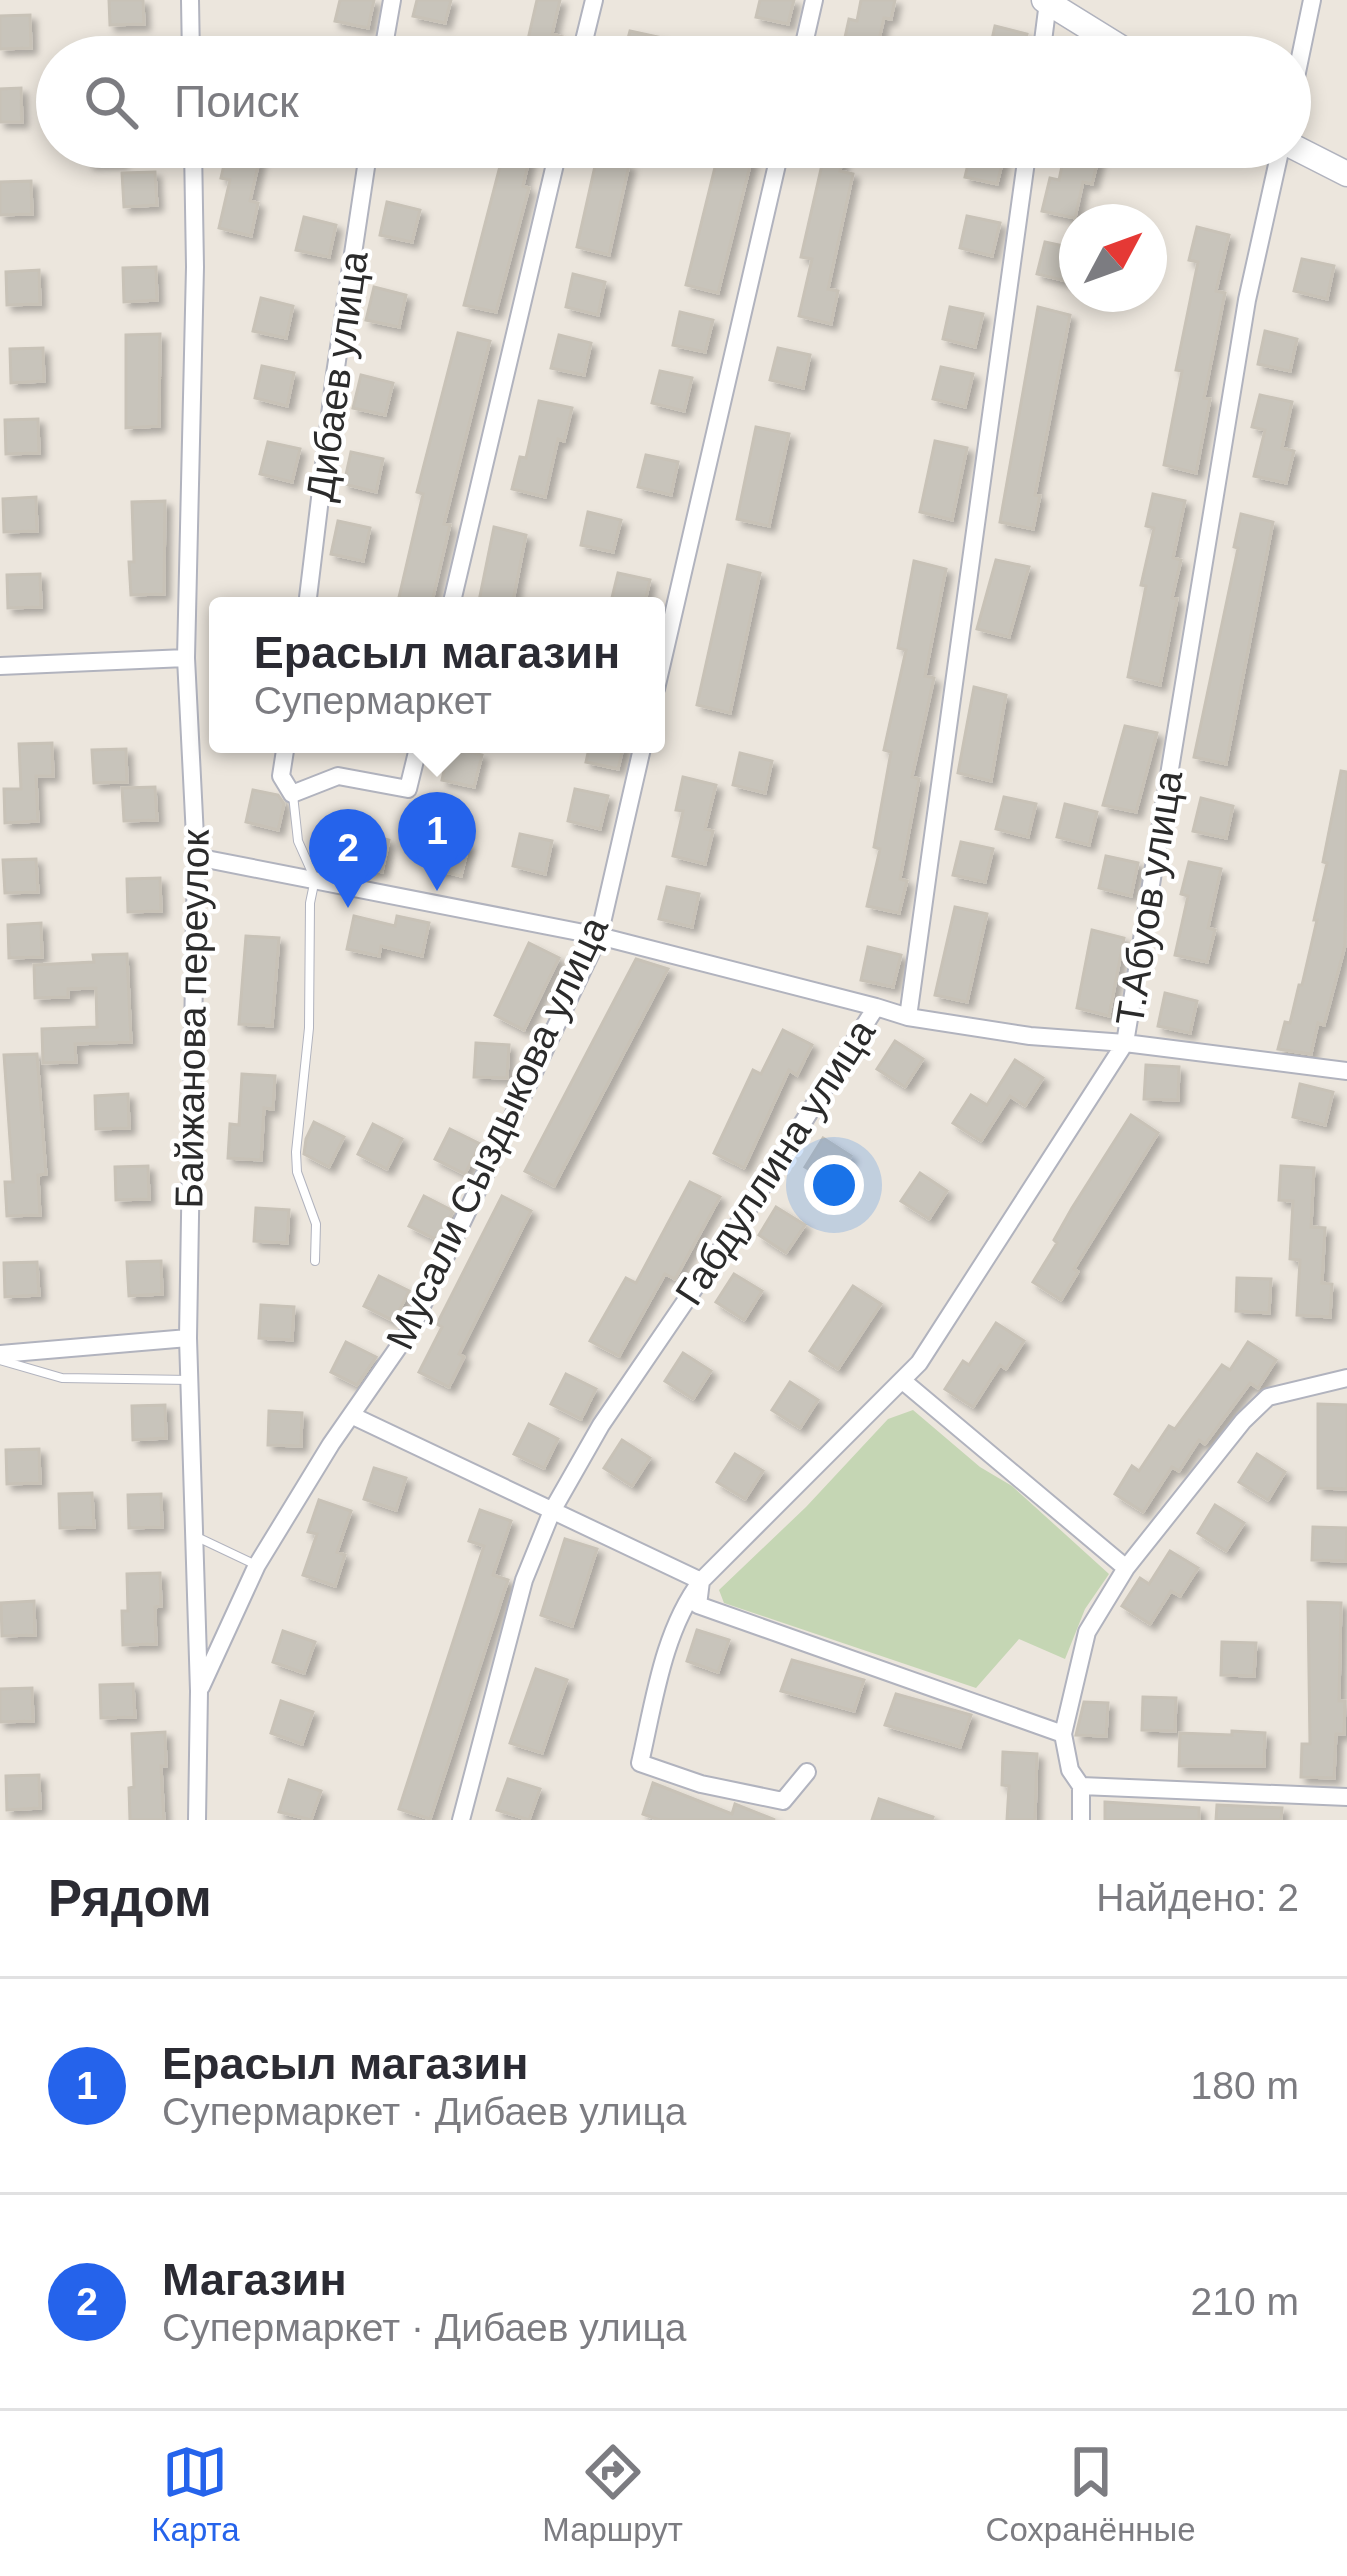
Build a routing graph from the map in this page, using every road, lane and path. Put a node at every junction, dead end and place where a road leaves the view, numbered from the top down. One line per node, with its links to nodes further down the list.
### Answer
1 (190, 0): 7 (street)
2 (392, 0): 8 (street)
3 (594, 0): 9 (street)
4 (814, 0): 10 (street)
5 (1312, 0): 13 (street)
6 (1046, 1): 11 (street); 12 (main road)
7 (191, 36)
8 (386, 36)
9 (585, 36)
10 (806, 36)
11 (1043, 36)
12 (1102, 36)
13 (1305, 36)
14 (1311, 156): 21 (main road)
15 (193, 168): 25 (street, Байжанова переулок)
16 (366, 168): 22 (street, Дибаев улица)
17 (554, 168): 23 (street)
18 (776, 168): 24 (street)
19 (1025, 168): 35 (street, Габдуллина улица)
20 (1276, 168): 36 (street, Т.Абуов улица)
21 (1347, 174)
22 (309, 597)
23 (454, 597)
24 (665, 649)
25 (185, 658): 26 (street); 31 (street, Байжанова переулок)
26 (0, 666)
27 (285, 753): 30 (street)
28 (417, 753): 30 (street)
29 (641, 753): 33 (street, Мусали Сыздыкова улица)
30 (292, 794): 32 (lane)
31 (196, 857): 32 (street); 39 (street, Байжанова переулок)
32 (315, 879): 33 (street); 38 (lane)
33 (599, 936): 34 (street); 44 (street, Мусали Сыздыкова улица)
34 (876, 1007): 35 (street, Габдуллина улица); 45 (street, Габдуллина улица)
35 (908, 1017): 36 (street)
36 (1125, 1043): 37 (street); 43 (street, Т.Абуов улица)
37 (1347, 1071)
38 (315, 1261)
39 (188, 1339): 40 (street); 42 (street, Байжанова переулок)
40 (0, 1357): 42 (lane)
41 (1347, 1378): 48 (street)
42 (192, 1380): 46 (street, Байжанова переулок)
43 (903, 1381): 48 (street); 49 (street, Т.Абуов улица)
44 (353, 1416): 45 (street); 47 (street, Мусали Сыздыкова улица)
45 (552, 1510): 49 (street); 56 (street, Габдуллина улица)
46 (196, 1536): 47 (lane); 50 (street, Байжанова переулок)
47 (257, 1565): 50 (street, Мусали Сыздыкова улица)
48 (1126, 1568): 51 (street)
49 (701, 1581): 51 (street); 52 (street, Т.Абуов улица)
50 (200, 1691): 55 (street, Байжанова переулок)
51 (1063, 1734): 53 (street)
52 (807, 1772)
53 (1081, 1786): 54 (street); 57 (street)
54 (1347, 1797)
55 (197, 1820)
56 (461, 1820)
57 (1081, 1820)

